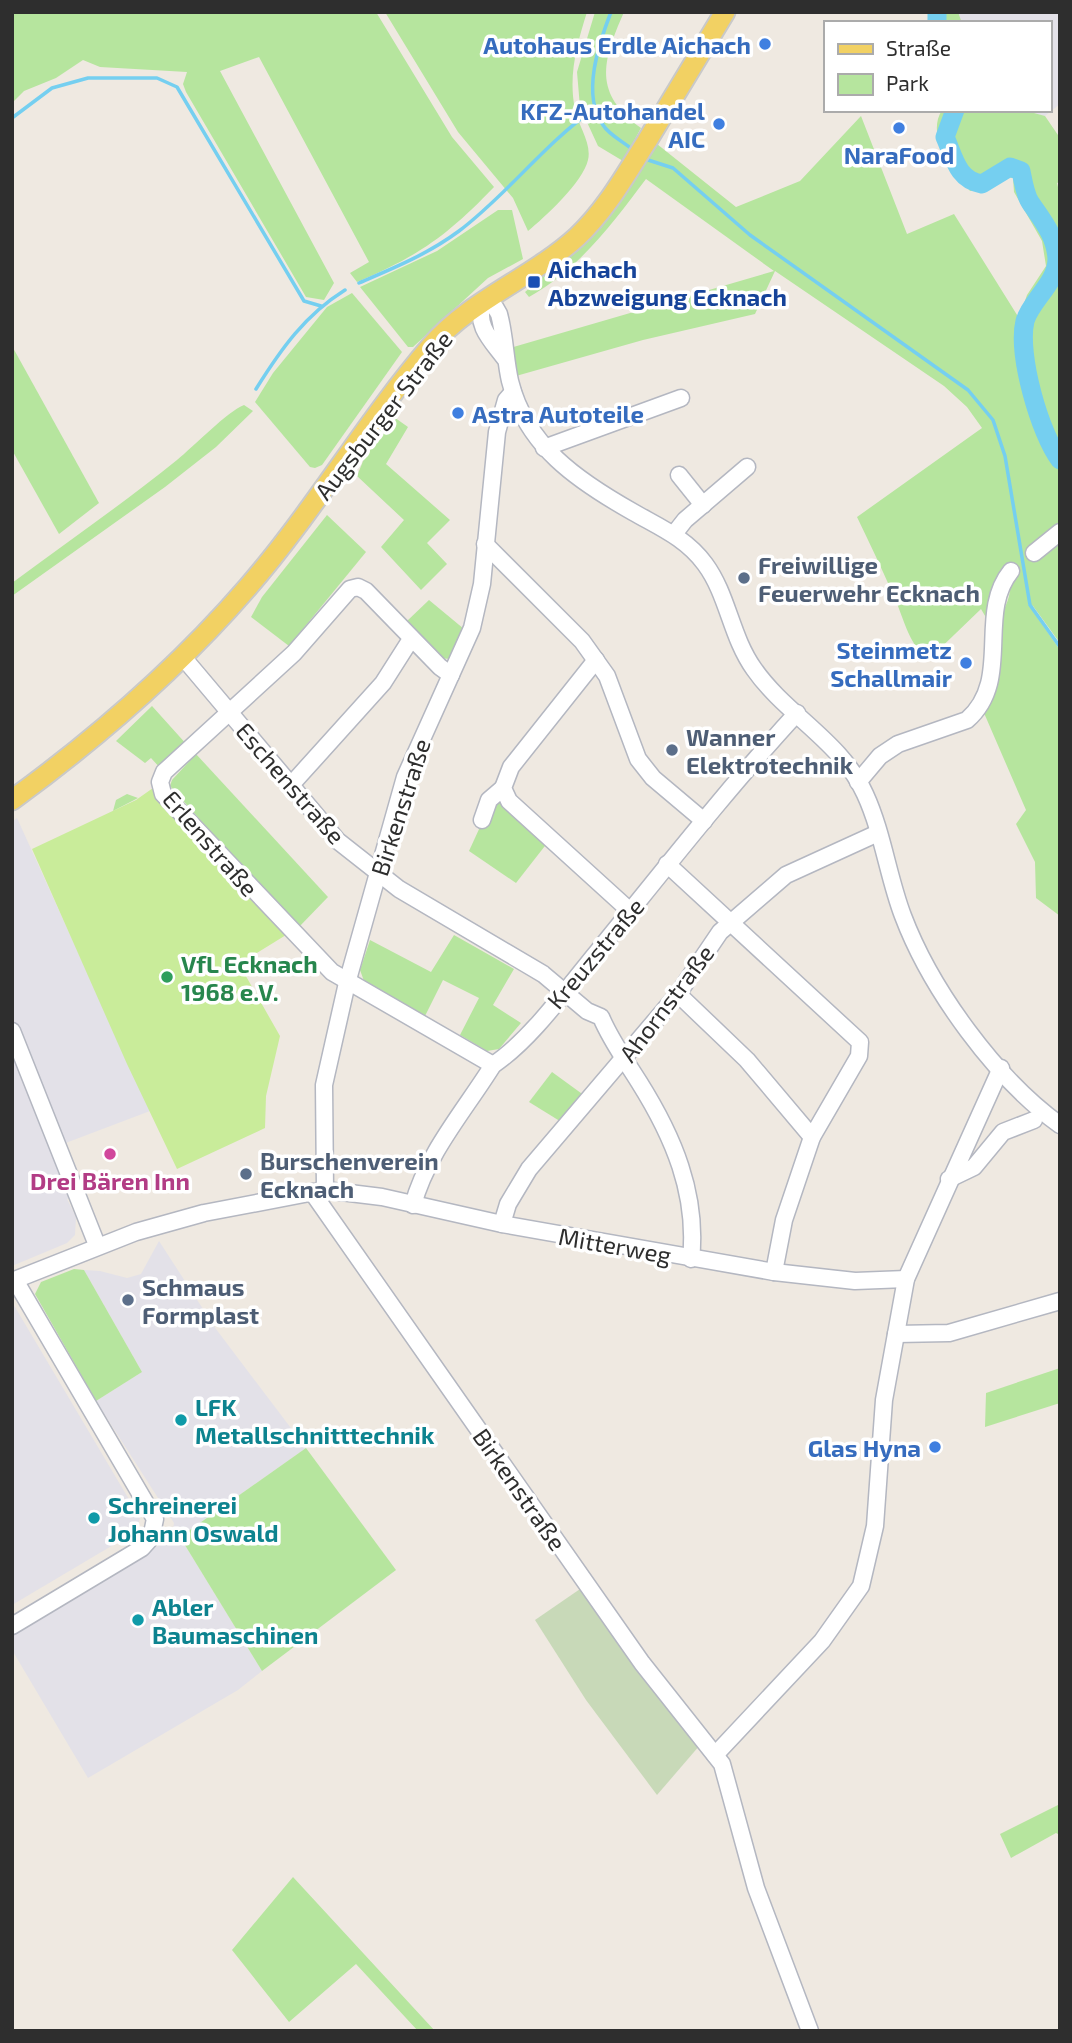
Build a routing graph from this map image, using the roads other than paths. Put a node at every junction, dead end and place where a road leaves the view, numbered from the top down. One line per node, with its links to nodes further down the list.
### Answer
1 (725, 12): 2 (main road, Augsburger Straße)
2 (508, 287): 3 (main road, Augsburger Straße); 5 (street)
3 (484, 303): 4 (main road, Augsburger Straße); 5 (street); 6 (street)
4 (455, 323): 6 (street); 20 (main road, Augsburger Straße)
5 (503, 327): 7 (street)
6 (486, 333): 7 (street)
7 (506, 360): 8 (street)
8 (513, 392): 10 (street); 16 (street, Birkenstraße)
9 (681, 398): 10 (street)
10 (544, 448): 15 (street)
11 (747, 467): 13 (street)
12 (679, 475): 13 (street)
13 (704, 505): 15 (street)
14 (1060, 533): 17 (street)
15 (674, 534): 24 (street)
16 (485, 544): 21 (street); 22 (street, Birkenstraße)
17 (1034, 553)
18 (1012, 571): 25 (street)
19 (411, 639): 22 (street, Erlenstraße); 23 (street, Erlenstraße); 26 (street)
20 (182, 656): 23 (street, Eschenstraße); 28 (main road, Augsburger Straße)
21 (596, 660): 27 (street); 30 (street)
22 (451, 675): 33 (street, Birkenstraße)
23 (231, 712): 26 (street, Eschenstraße); 36 (street, Erlenstraße)
24 (797, 713): 25 (street); 30 (street, Kreuzstraße)
25 (858, 782): 31 (street)
26 (291, 785): 33 (street, Eschenstraße)
27 (503, 788): 29 (street); 34 (street)
28 (12, 800)
29 (482, 820)
30 (704, 821): 32 (street, Kreuzstraße)
31 (878, 833): 35 (street, Ahornstraße); 42 (street)
32 (667, 864): 34 (street, Kreuzstraße); 35 (street)
33 (378, 874): 36 (street, Birkenstraße); 37 (street, Eschenstraße)
34 (630, 911): 37 (street, Kreuzstraße)
35 (731, 923): 38 (street, Ahornstraße); 45 (street)
36 (347, 983): 41 (street, Erlenstraße); 47 (street, Birkenstraße)
37 (565, 990): 40 (street, Eschenstraße); 41 (street, Kreuzstraße)
38 (678, 994): 40 (street, Ahornstraße); 45 (street)
39 (12, 1031): 51 (street)
40 (625, 1060): 50 (street, Ahornstraße); 52 (street, Eschenstraße)
41 (493, 1065): 48 (street, Kreuzstraße)
42 (1000, 1068): 44 (street); 46 (street)
43 (1034, 1120): 46 (street)
44 (1060, 1125)
45 (812, 1137): 53 (street)
46 (949, 1179): 54 (street)
47 (325, 1191): 48 (street, Mitterweg); 49 (street, Birkenstraße); 49 (street, Birkenstraße); 51 (street)
48 (413, 1205): 50 (street, Mitterweg)
49 (330, 1219): 59 (street, Birkenstraße)
50 (502, 1224): 52 (street, Mitterweg)
51 (97, 1245): 55 (street)
52 (691, 1259): 53 (street, Mitterweg)
53 (774, 1272): 54 (street, Mitterweg)
54 (906, 1279): 57 (street)
55 (13, 1281): 58 (street)
56 (1060, 1301): 57 (street)
57 (896, 1334): 59 (street)
58 (12, 1626)
59 (715, 1755): 60 (street, Birkenstraße)
60 (810, 2031)

